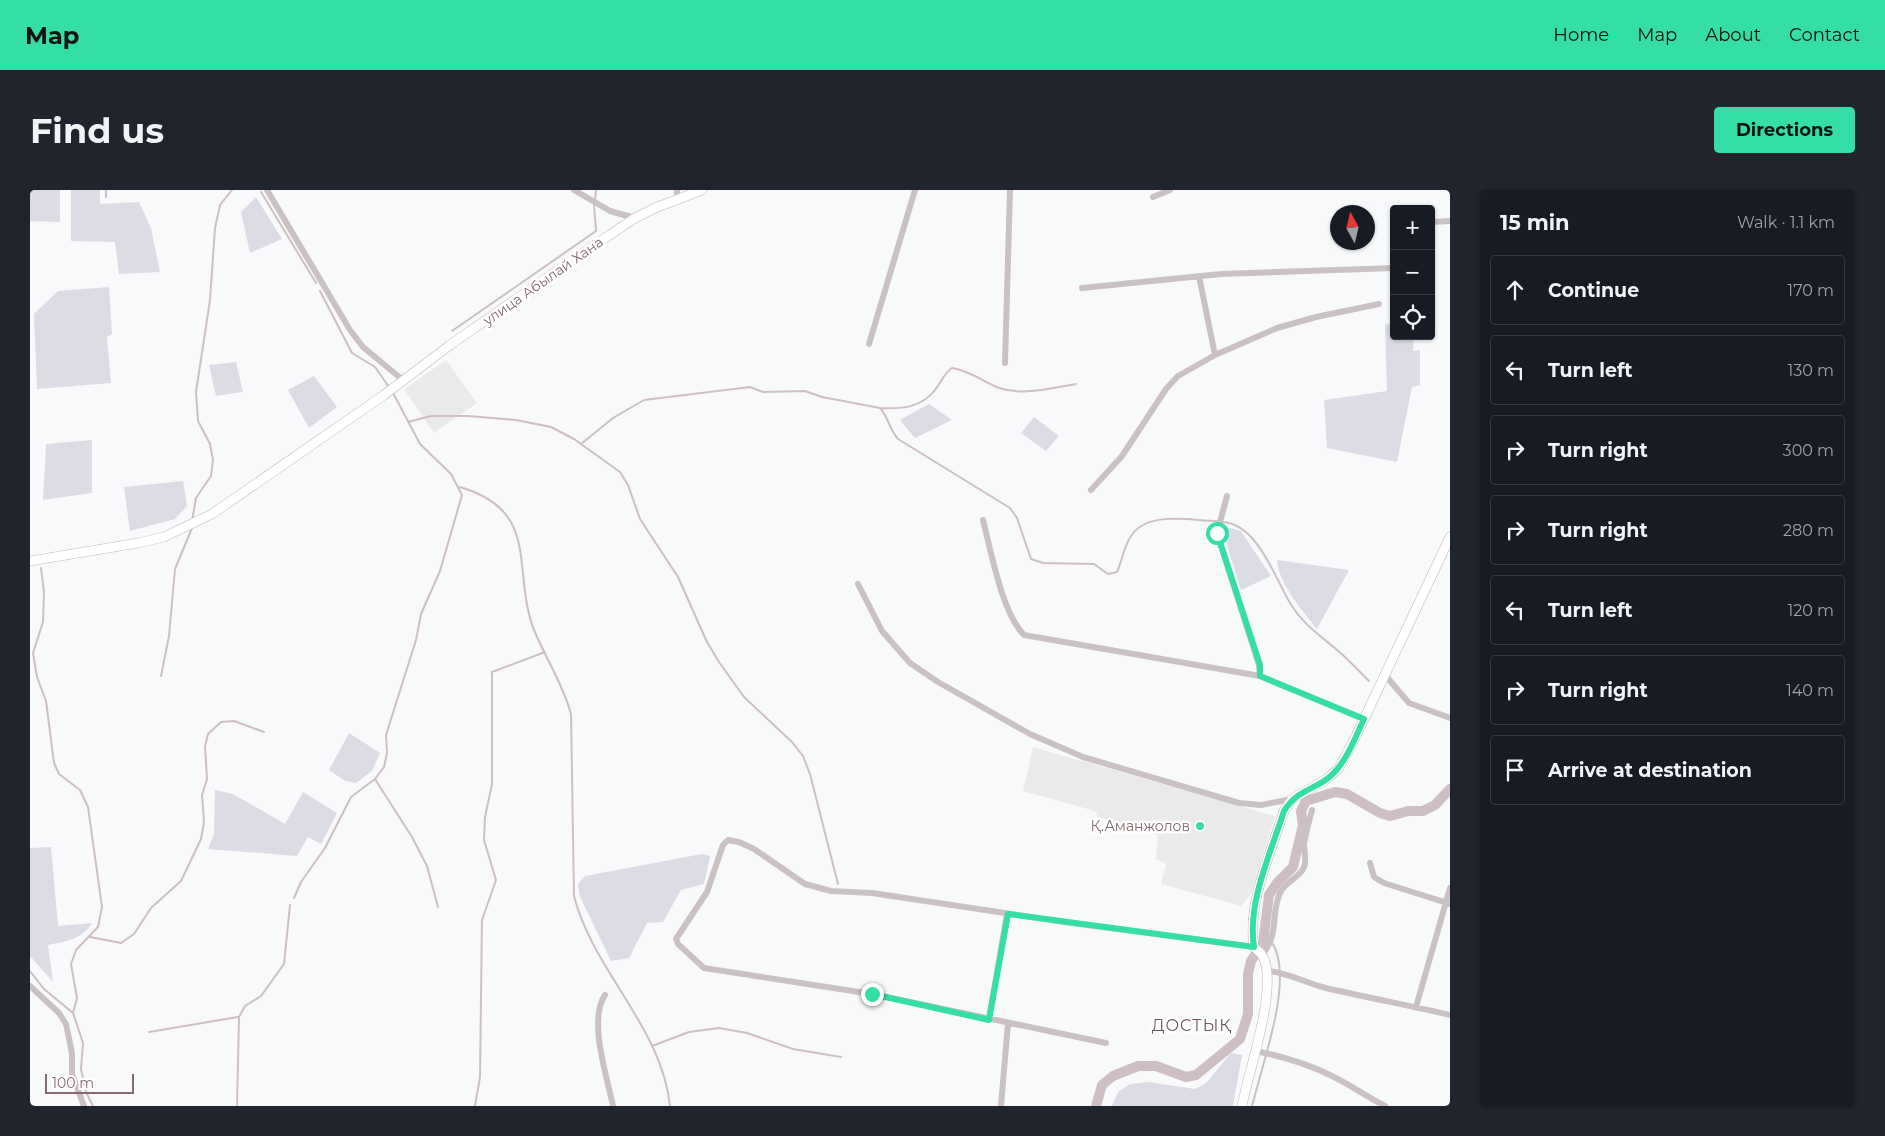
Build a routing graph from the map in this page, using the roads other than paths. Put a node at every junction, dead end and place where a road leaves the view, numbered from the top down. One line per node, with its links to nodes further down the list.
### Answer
1 (267, 190): 19 (street)
2 (574, 190): 9 (street)
3 (702, 190): 7 (main road, улица Абылай Хана)
4 (915, 190): 16 (street)
5 (1010, 190): 18 (street)
6 (1170, 190): 8 (street)
7 (677, 195): 9 (main road, улица Абылай Хана)
8 (1153, 197)
9 (635, 218): 19 (main road, улица Абылай Хана)
10 (1450, 221): 11 (street)
11 (1435, 222)
12 (1390, 268): 13 (street)
13 (1199, 276): 14 (street); 17 (street)
14 (1082, 288)
15 (1379, 304): 17 (street)
16 (868, 344)
17 (1215, 355): 20 (street)
18 (1005, 363)
19 (404, 381): 24 (main road, улица Абылай Хана)
20 (1091, 490)
21 (1227, 496): 27 (street)
22 (982, 520): 27 (street)
23 (1450, 537): 26 (main road)
24 (30, 561)
25 (858, 584): 30 (street)
26 (1386, 675): 28 (street); 29 (main road)
27 (1260, 676): 29 (street)
28 (1450, 718)
29 (1364, 719): 30 (main road)
30 (1292, 799): 36 (main road)
31 (1312, 810): 37 (street)
32 (1370, 863): 34 (street)
33 (1450, 888): 34 (street)
34 (1448, 903): 41 (street)
35 (1008, 914): 36 (street); 43 (street); 43 (street)
36 (1254, 947): 37 (main road)
37 (1262, 955): 38 (main road)
38 (1267, 971): 41 (street); 46 (main road)
39 (30, 986): 47 (street)
40 (605, 995): 48 (street)
41 (1416, 1007): 42 (street)
42 (1450, 1015)
43 (989, 1020): 44 (street)
44 (1008, 1023): 45 (street); 49 (street)
45 (1106, 1043)
46 (1255, 1051): 50 (main road); 51 (street)
47 (84, 1106)
48 (613, 1106)
49 (1001, 1106)
50 (1242, 1106)
51 (1385, 1106)

